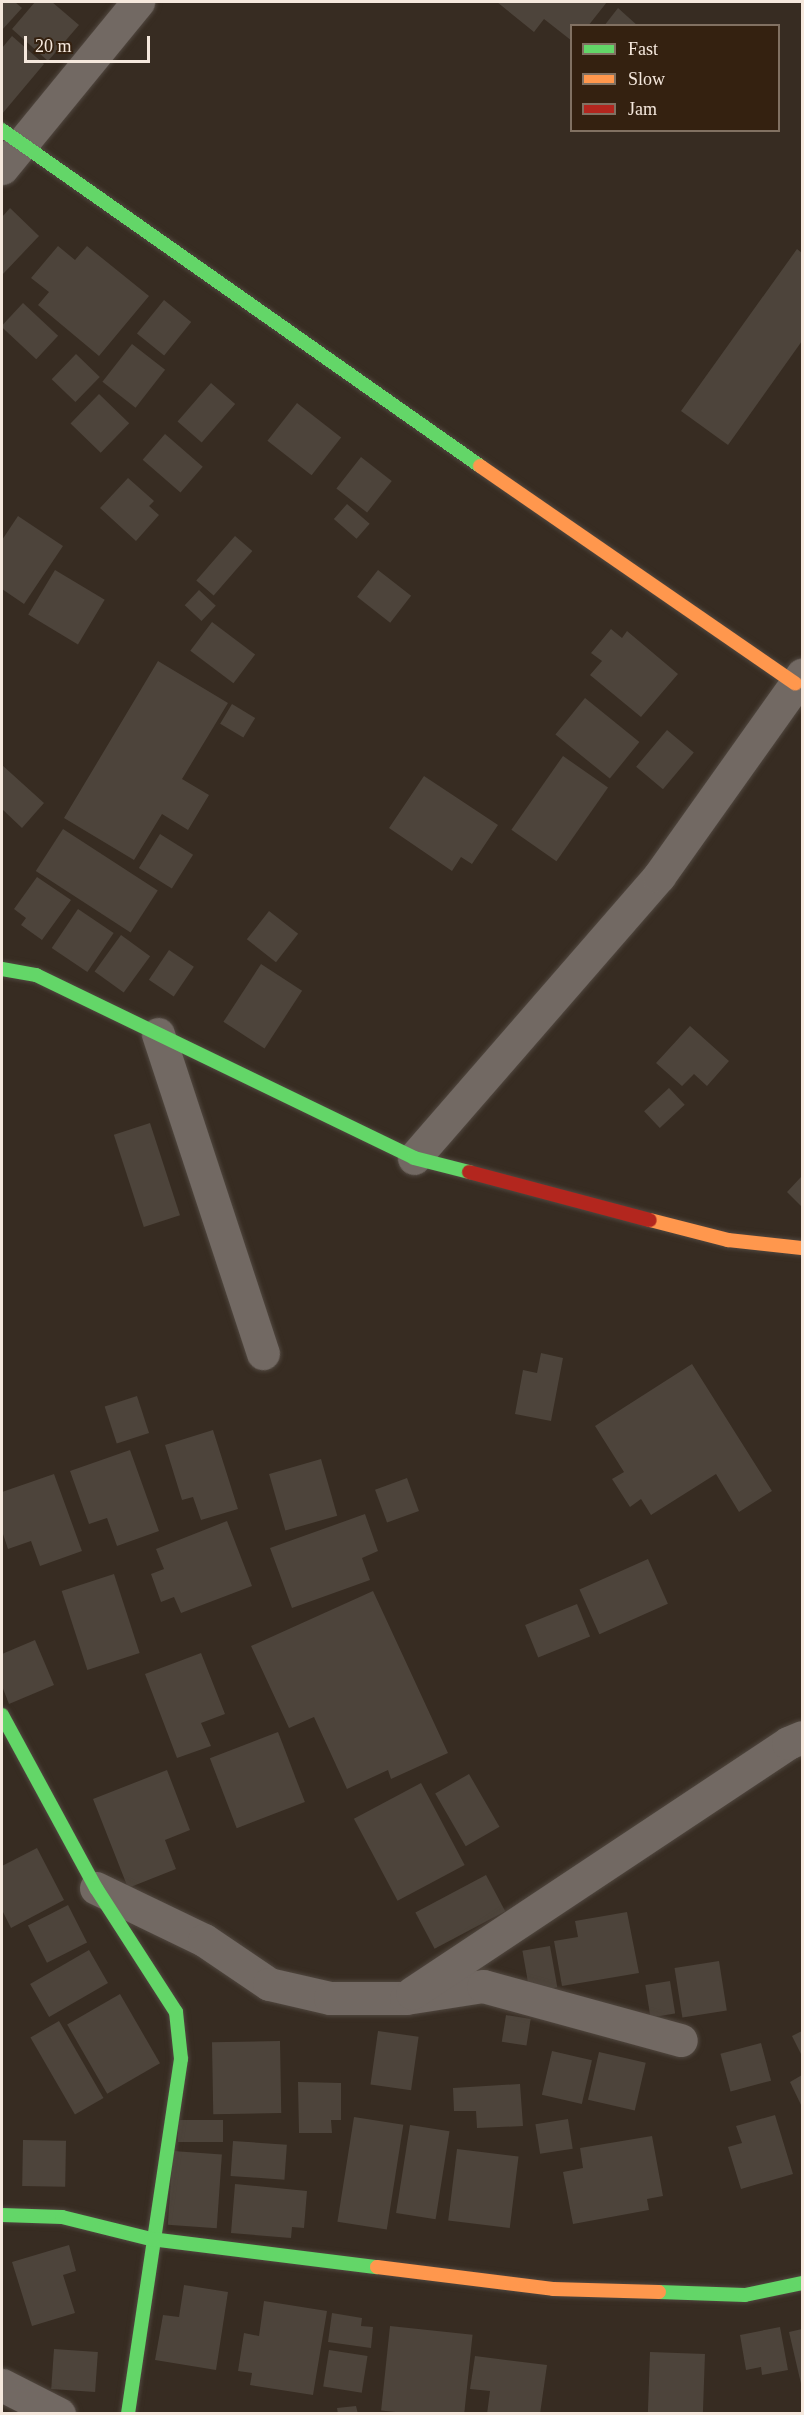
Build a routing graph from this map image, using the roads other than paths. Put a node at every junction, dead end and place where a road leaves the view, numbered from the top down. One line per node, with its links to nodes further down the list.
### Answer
1 (138, 2): 2 (street)
2 (8, 147): 3 (street)
3 (799, 679): 6 (street)
4 (2, 969): 5 (street)
5 (158, 1034): 6 (street); 8 (street)
6 (414, 1158): 7 (street)
7 (802, 1248)
8 (263, 1353)
9 (2, 1715): 11 (street)
10 (802, 1737): 12 (street)
11 (96, 1888): 12 (street); 15 (street)
12 (406, 1998): 13 (street)
13 (681, 2040)
14 (2, 2215): 15 (street)
15 (151, 2239): 16 (street); 19 (street)
16 (802, 2283)
17 (2, 2385): 18 (street)
18 (59, 2414)
19 (128, 2414)

